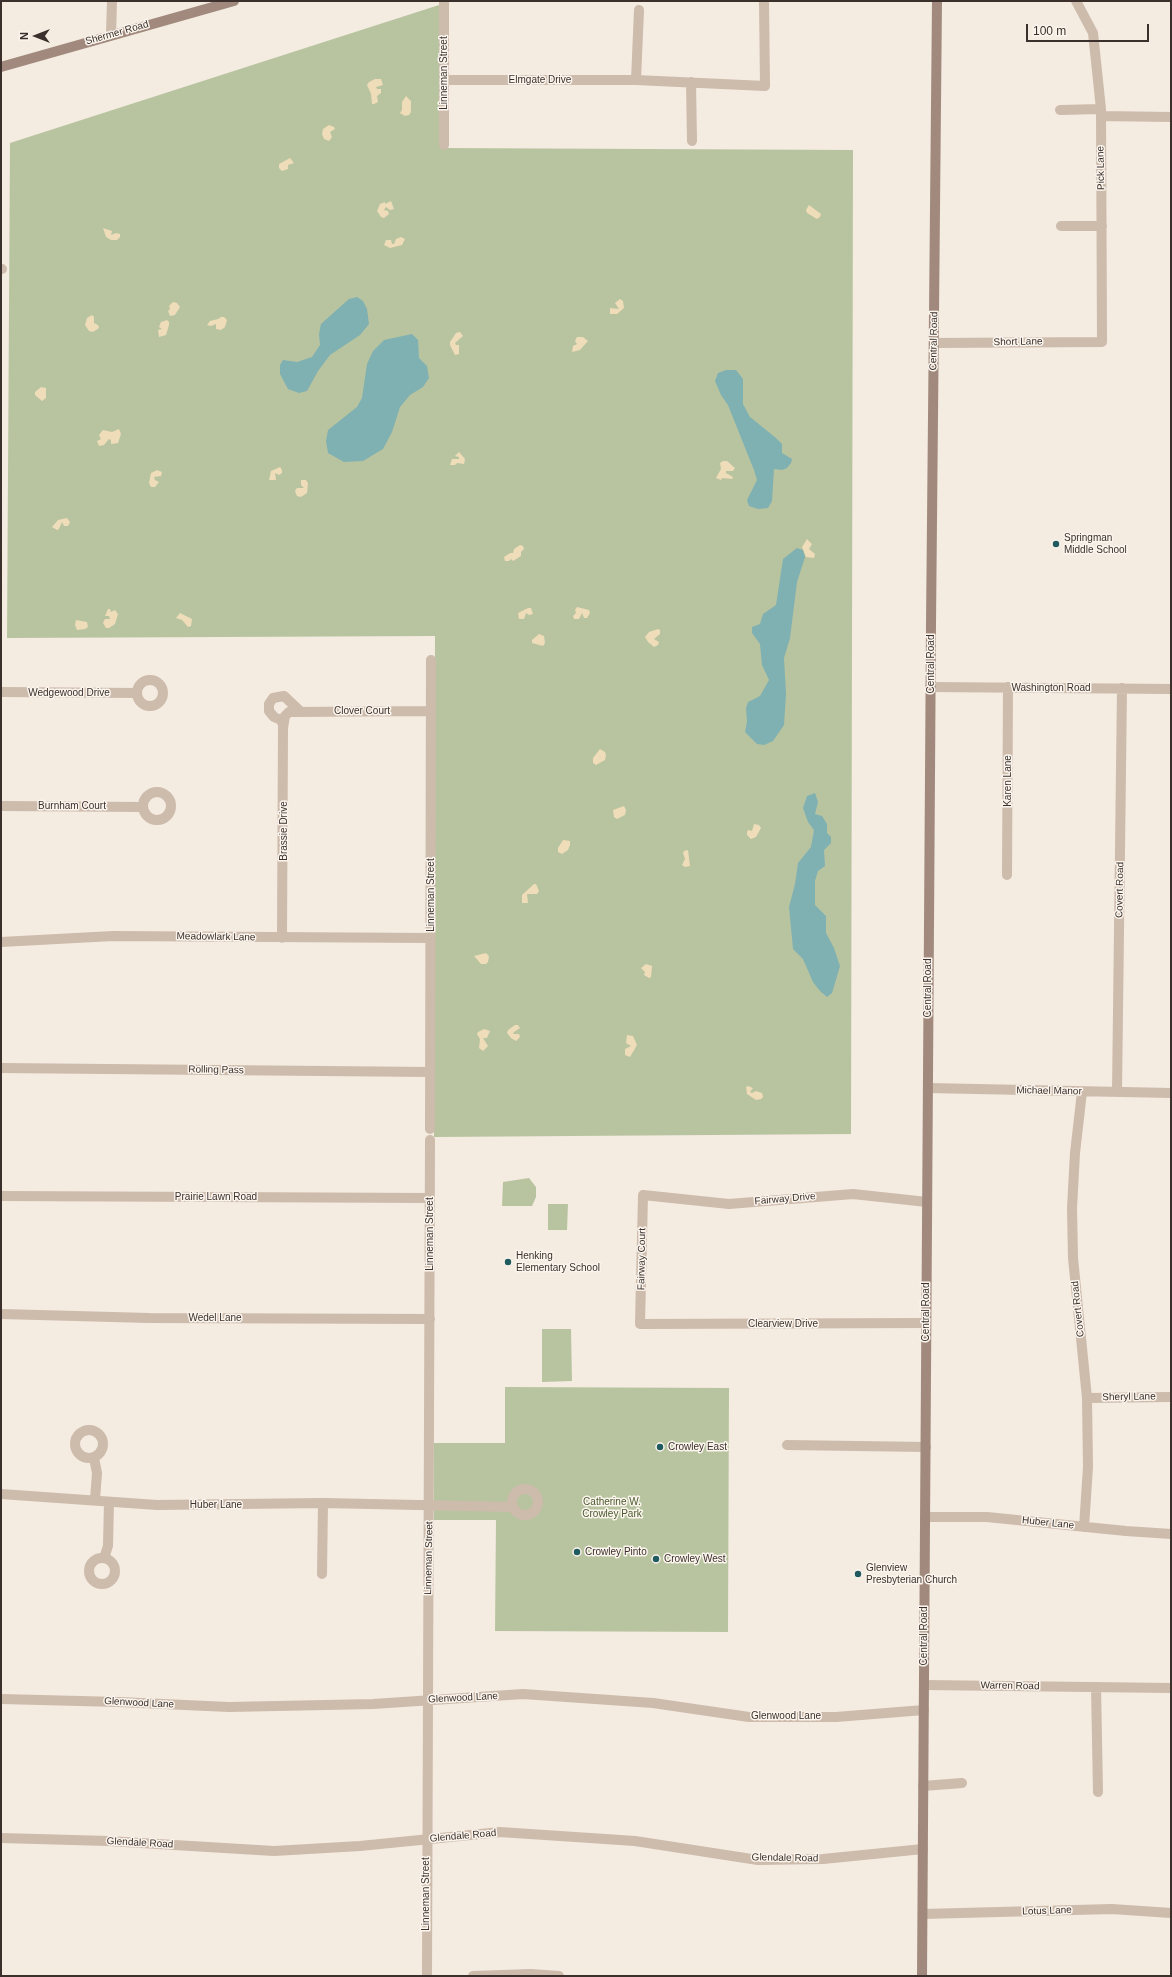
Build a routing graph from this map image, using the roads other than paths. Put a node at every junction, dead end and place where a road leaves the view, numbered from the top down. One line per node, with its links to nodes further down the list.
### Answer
1 (112, 1): 8 (street)
2 (234, 1): 8 (main road, Shermer Road)
3 (444, 1): 10 (street, Linneman Street)
4 (764, 1): 12 (street, Elmgate Drive)
5 (937, 1): 21 (main road, Central Road)
6 (1076, 1): 14 (street, Pick Lane)
7 (639, 10): 11 (street)
8 (111, 34): 9 (main road, Shermer Road)
9 (1, 67)
10 (444, 80): 11 (street, Elmgate Drive); 17 (street, Linneman Street)
11 (636, 80): 12 (street, Elmgate Drive)
12 (690, 82): 16 (street)
13 (1060, 110): 14 (street)
14 (1101, 113): 15 (street); 19 (street, Pick Lane)
15 (1171, 117)
16 (692, 141)
17 (444, 146)
18 (1061, 226): 19 (street)
19 (1102, 226): 20 (street, Pick Lane)
20 (1102, 342): 21 (street, Short Lane)
21 (934, 343): 23 (main road, Central Road)
22 (431, 660): 29 (street, Linneman Street)
23 (930, 687): 24 (street, Washington Road); 40 (main road, Central Road)
24 (1008, 688): 25 (street, Washington Road); 34 (street, Karen Lane)
25 (1122, 688): 26 (street, Washington Road); 42 (street, Covert Road)
26 (1171, 689)
27 (1, 692): 28 (street, Wedgewood Drive)
28 (137, 693)
29 (431, 711): 30 (street, Clover Court); 36 (street, Linneman Street)
30 (298, 712): 31 (street); 31 (street)
31 (283, 725): 35 (street, Brassie Drive)
32 (1, 806): 33 (street, Burnham Court)
33 (142, 807)
34 (1007, 874)
35 (282, 938): 36 (street, Meadowlark Lane); 37 (street, Meadowlark Lane)
36 (430, 938): 39 (street, Linneman Street)
37 (1, 942)
38 (1, 1068): 39 (street, Rolling Pass)
39 (430, 1072): 46 (street, Linneman Street)
40 (928, 1088): 41 (street, Michael Manor); 47 (main road, Central Road)
41 (1082, 1092): 42 (street, Michael Manor); 53 (street, Covert Road)
42 (1118, 1092): 43 (street, Michael Manor)
43 (1171, 1093)
44 (643, 1195): 47 (street, Fairway Drive); 51 (street, Fairway Court)
45 (1, 1196): 46 (street, Prairie Lawn Road)
46 (430, 1198): 49 (street, Linneman Street)
47 (927, 1202): 50 (main road, Central Road)
48 (1, 1314): 49 (street, Wedel Lane)
49 (430, 1319): 61 (street, Linneman Street)
50 (926, 1323): 51 (street, Clearview Drive); 55 (main road, Central Road)
51 (640, 1324)
52 (1171, 1397): 53 (street, Sheryl Lane)
53 (1087, 1398): 64 (street, Covert Road)
54 (787, 1446): 55 (street)
55 (926, 1447): 63 (main road, Central Road)
56 (94, 1458): 58 (street)
57 (1, 1494): 58 (street, Huber Lane)
58 (95, 1500): 59 (street, Huber Lane)
59 (109, 1502): 60 (street, Huber Lane); 66 (street)
60 (323, 1503): 61 (street, Huber Lane); 67 (street)
61 (429, 1505): 62 (street, Huber Lane); 72 (street, Linneman Street)
62 (513, 1507)
63 (925, 1517): 64 (street, Huber Lane); 68 (main road, Central Road)
64 (1084, 1527): 65 (street, Huber Lane)
65 (1171, 1534)
66 (104, 1558)
67 (322, 1574)
68 (924, 1685): 69 (street, Warren Road); 73 (main road, Central Road)
69 (1096, 1687): 70 (street, Warren Road); 76 (street)
70 (1171, 1688)
71 (1, 1699): 72 (street, Glenwood Lane)
72 (428, 1700): 73 (street, Glenwood Lane); 78 (street, Linneman Street)
73 (924, 1710): 75 (main road, Central Road)
74 (962, 1784): 75 (street)
75 (924, 1786): 79 (main road, Central Road)
76 (1098, 1792)
77 (1, 1838): 78 (street, Glendale Road)
78 (426, 1839): 79 (street, Glendale Road); 82 (street, Linneman Street)
79 (923, 1848): 81 (main road, Central Road)
80 (1171, 1913): 81 (street, Lotus Lane)
81 (923, 1914): 85 (main road, Central Road)
82 (426, 1976)
83 (473, 1976): 84 (street)
84 (559, 1976)
85 (922, 1976)

